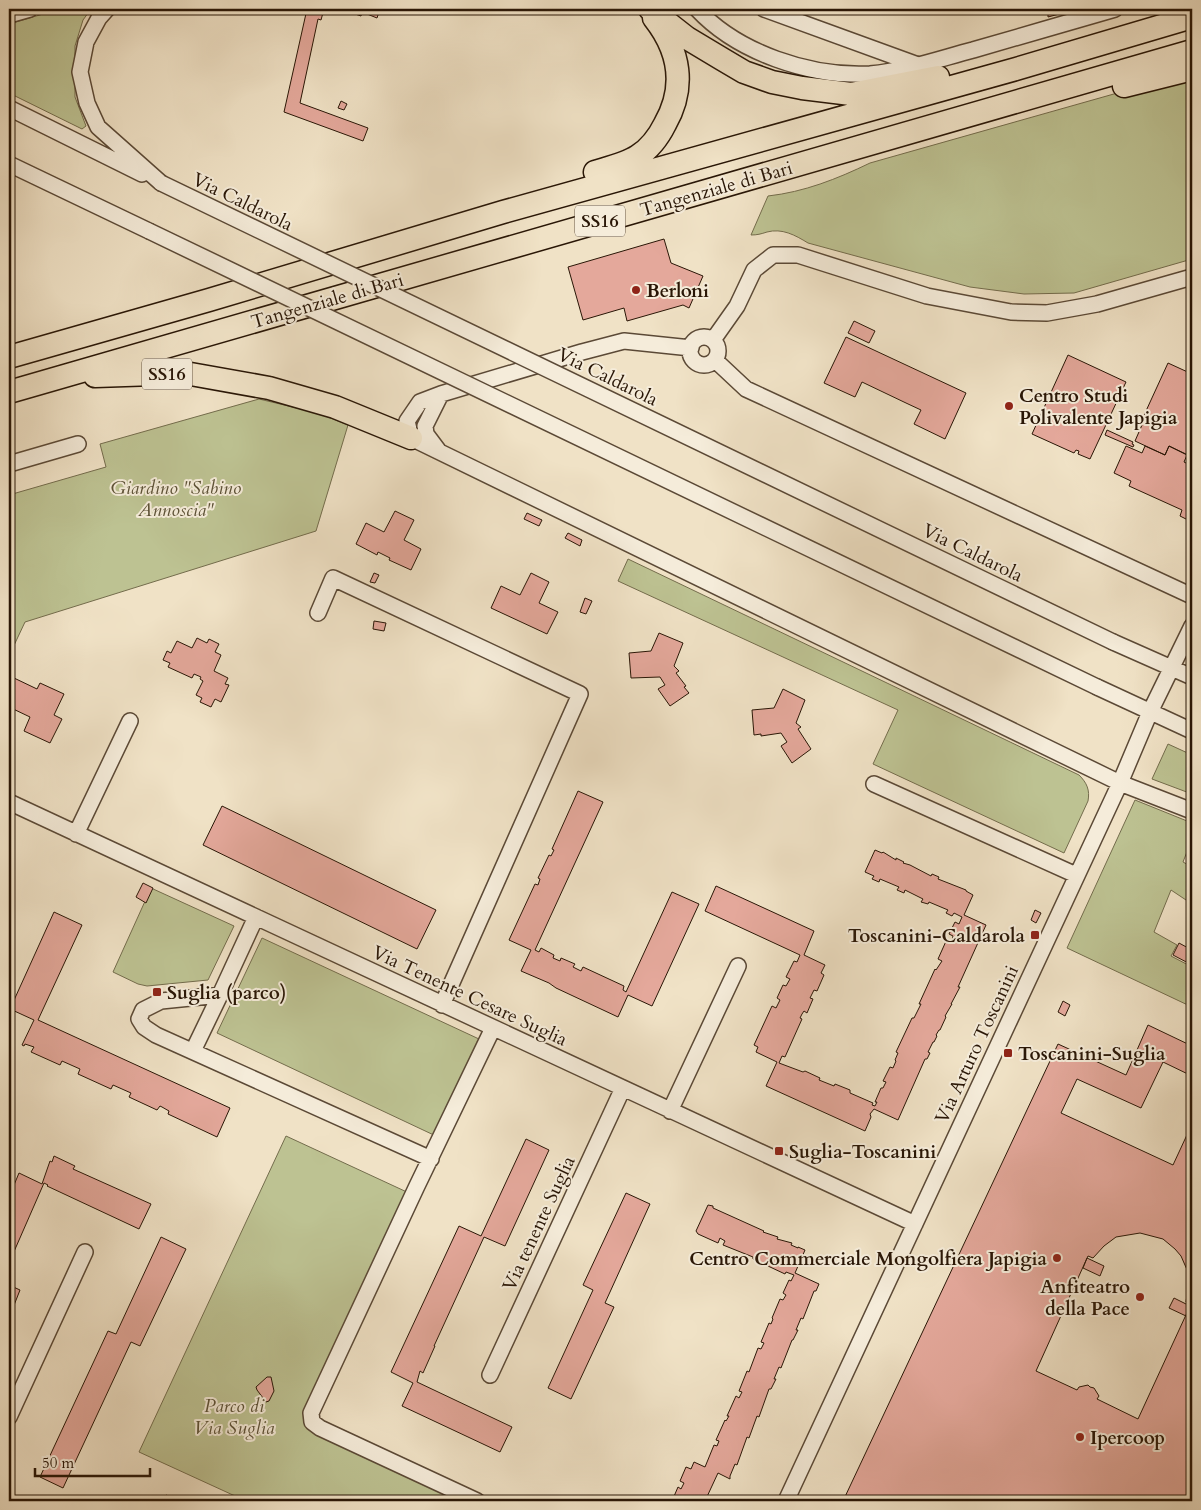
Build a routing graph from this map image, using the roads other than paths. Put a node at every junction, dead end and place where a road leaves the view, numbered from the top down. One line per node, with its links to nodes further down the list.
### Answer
1 (30, 9): 7 (street)
2 (107, 9): 16 (street)
3 (649, 9): 11 (highway); 17 (highway)
4 (697, 9): 10 (street)
5 (764, 9): 10 (street)
6 (1115, 9): 10 (street)
7 (9, 15)
8 (1192, 17): 11 (highway, Tangenziale di Bari / SS16)
9 (1192, 51): 13 (highway, Tangenziale di Bari / SS16)
10 (919, 65)
11 (1016, 69): 17 (highway, Tangenziale di Bari / SS16)
12 (1192, 69): 13 (highway)
13 (1024, 99): 25 (highway, Tangenziale di Bari / SS16)
14 (9, 108): 16 (street, Via Caldarola)
15 (9, 164): 37 (street, bridge)
16 (161, 183): 35 (street, Via Caldarola, bridge)
17 (504, 212): 20 (highway, Tangenziale di Bari / SS16)
18 (1192, 277): 19 (street)
19 (713, 340): 21 (street); 24 (street)
20 (42, 347): 22 (highway, SS16); 23 (highway, Tangenziale di Bari / SS16)
21 (691, 348): 24 (street); 27 (street)
22 (9, 352)
23 (9, 356)
24 (715, 360): 32 (street)
25 (64, 376): 26 (highway, Tangenziale di Bari / SS16); 28 (highway, SS16)
26 (9, 392)
27 (441, 394): 28 (street); 30 (street)
28 (411, 438): 30 (street)
29 (78, 444): 31 (street)
30 (441, 453): 40 (street)
31 (9, 464)
32 (1192, 596)
33 (318, 614): 49 (street)
34 (1192, 626): 35 (street, Via Arturo Toscanini)
35 (1173, 668): 36 (street, Via Caldarola); 37 (street, Via Arturo Toscanini)
36 (1192, 677)
37 (1150, 712): 39 (street); 40 (street, Via Arturo Toscanini)
38 (130, 721): 44 (street)
39 (1192, 731)
40 (1120, 783): 43 (street); 45 (street, Via Arturo Toscanini)
41 (874, 784): 45 (street)
42 (9, 802): 44 (street, Via Tenente Cesare Suglia)
43 (1192, 810)
44 (76, 834): 46 (street, Via Tenente Cesare Suglia)
45 (1076, 875): 55 (street, Via Arturo Toscanini)
46 (256, 917): 48 (street); 49 (street, Via Tenente Cesare Suglia)
47 (738, 966): 53 (street)
48 (220, 995): 51 (street); 51 (street)
49 (442, 1005): 50 (street, Via Tenente Cesare Suglia)
50 (493, 1028): 52 (street, Via Tenente Cesare Suglia); 54 (street)
51 (193, 1050): 54 (street)
52 (623, 1088): 53 (street, Via Tenente Cesare Suglia); 57 (street, Via tenente Suglia)
53 (670, 1111): 55 (street, Via Tenente Cesare Suglia)
54 (431, 1159): 59 (street)
55 (915, 1224): 60 (street, Via Arturo Toscanini)
56 (85, 1252): 58 (street)
57 (490, 1375)
58 (9, 1417)
59 (477, 1501)
60 (786, 1501)

